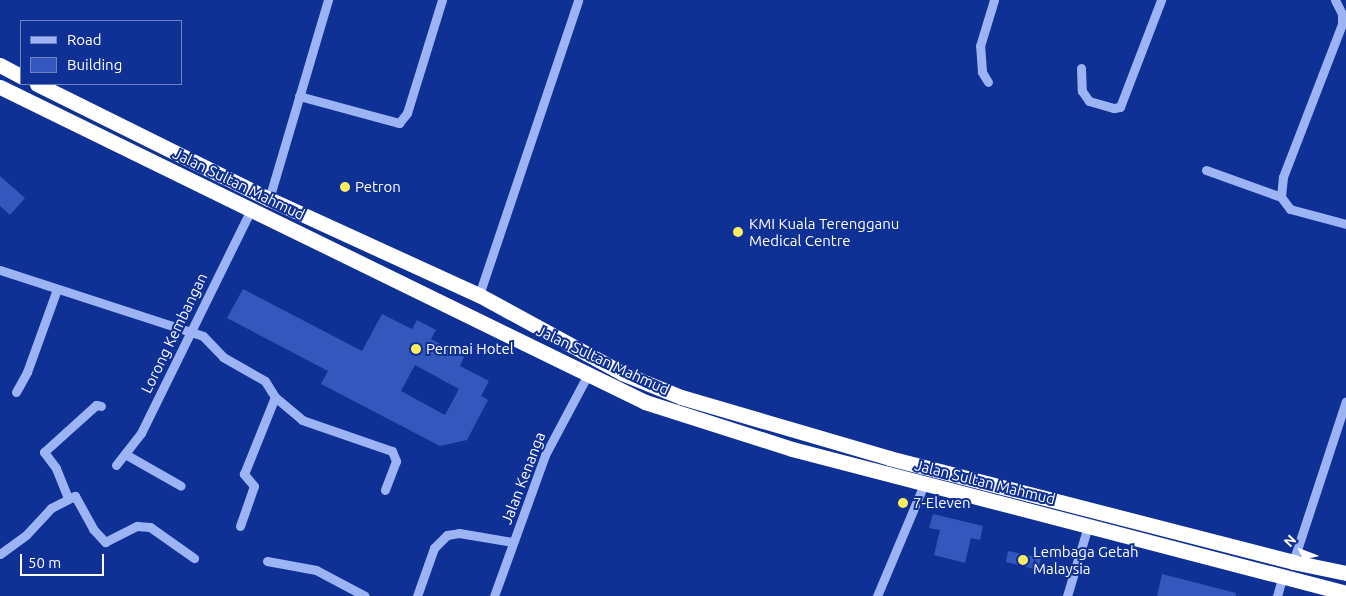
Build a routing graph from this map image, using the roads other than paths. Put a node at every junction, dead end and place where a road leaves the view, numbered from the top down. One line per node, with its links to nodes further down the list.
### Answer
1 (328, 0): 13 (street)
2 (442, 0): 13 (street)
3 (578, 0): 21 (street)
4 (994, 0): 10 (street)
5 (1161, 0): 8 (street)
6 (1335, 0): 15 (street)
7 (0, 65): 9 (highway)
8 (1081, 68)
9 (20, 75)
10 (988, 82)
11 (39, 85): 16 (highway, Jalan Sultan Mahmud)
12 (0, 87): 17 (highway, Jalan Sultan Mahmud)
13 (300, 96): 16 (street)
14 (1206, 170): 15 (street)
15 (1281, 197): 18 (street)
16 (269, 199): 21 (highway, Jalan Sultan Mahmud)
17 (251, 209): 22 (street, Lorong Kembangan); 23 (highway, Jalan Sultan Mahmud)
18 (1346, 224)
19 (0, 270): 20 (street)
20 (58, 289): 22 (street); 24 (street)
21 (479, 296): 40 (highway, Jalan Sultan Mahmud)
22 (190, 331): 25 (street); 28 (street, Lorong Kembangan)
23 (588, 374): 30 (highway, Jalan Sultan Mahmud); 36 (street, Jalan Kenanga)
24 (16, 392)
25 (275, 397): 32 (street); 34 (street)
26 (1346, 401): 40 (street)
27 (101, 406): 33 (street)
28 (125, 454): 29 (street, Lorong Kembangan); 31 (street)
29 (116, 465)
30 (924, 484): 35 (highway, Jalan Sultan Mahmud); 47 (street)
31 (181, 486)
32 (384, 490)
33 (68, 498): 37 (street); 38 (street)
34 (240, 526)
35 (1088, 526): 42 (highway, Jalan Sultan Mahmud); 48 (street)
36 (513, 542): 45 (street); 46 (street, Jalan Kenanga)
37 (0, 554)
38 (194, 558)
39 (267, 561): 44 (street)
40 (1293, 562): 41 (highway, Jalan Sultan Mahmud)
41 (1346, 573)
42 (1282, 578): 43 (highway, Jalan Sultan Mahmud); 49 (street)
43 (1346, 593)
44 (365, 596)
45 (418, 596)
46 (494, 596)
47 (877, 596)
48 (1067, 596)
49 (1277, 596)

